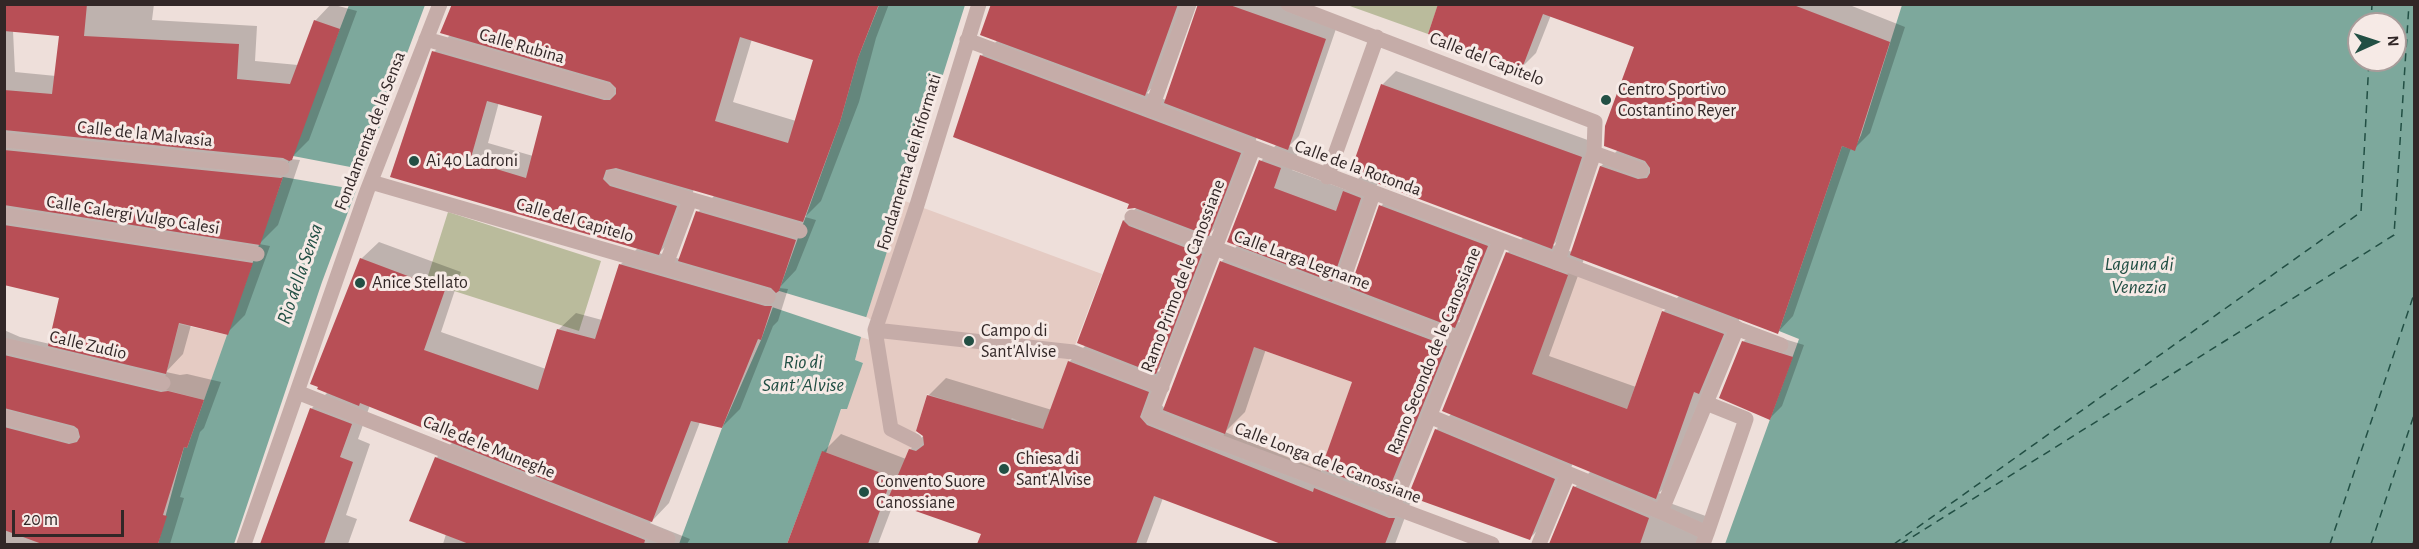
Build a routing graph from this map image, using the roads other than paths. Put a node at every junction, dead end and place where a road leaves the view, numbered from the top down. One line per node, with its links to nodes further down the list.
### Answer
1 (440, 4): 6 (street, Fondamenta de la Sensa)
2 (979, 4): 7 (street, Fondamenta dei Riformati)
3 (1189, 4): 9 (street)
4 (1288, 4): 5 (street, Calle del Capitelo)
5 (1377, 37): 12 (street, Calle del Capitelo); 16 (street)
6 (426, 39): 8 (street, Calle Rubina); 17 (street, Fondamenta de la Sensa)
7 (967, 40): 9 (street, Calle de la Rotonda); 31 (street, Fondamenta dei Riformati)
8 (607, 91)
9 (1151, 110): 11 (street, Calle de la Rotonda)
10 (4, 140): 13 (street, Calle de la Malvasia)
11 (1253, 149): 16 (street, Calle de la Rotonda); 24 (street, Ramo Primo de le Canossiane)
12 (1594, 153): 14 (street); 26 (street)
13 (282, 168)
14 (1641, 170)
15 (613, 177): 19 (street)
16 (1327, 177): 18 (street, Calle de la Rotonda)
17 (370, 183): 27 (street, Calle del Capitelo); 37 (street, Fondamenta de la Sensa)
18 (1373, 194): 23 (street, Calle de la Rotonda); 28 (street)
19 (690, 200): 22 (street); 27 (street)
20 (4, 215): 25 (street, Calle Calergi Vulgo Calesi)
21 (1132, 217): 24 (street, Calle Larga Legname)
22 (800, 231)
23 (1500, 241): 26 (street, Calle de la Rotonda); 32 (street, Ramo Secondo de le Canossiane)
24 (1215, 249): 28 (street, Calle Larga Legname); 36 (street, Ramo Primo de le Canossiane)
25 (257, 254)
26 (1557, 262): 30 (street, Calle de la Rotonda)
27 (665, 267): 29 (street, Calle del Capitelo)
28 (1338, 294): 32 (street, Calle Larga Legname)
29 (768, 297)
30 (1737, 328): 34 (street); 38 (street)
31 (875, 330): 36 (street); 43 (street)
32 (1460, 340): 40 (street, Ramo Secondo de le Canossiane)
33 (4, 345): 35 (street, Calle Zudio)
34 (1781, 345)
35 (163, 383)
36 (1162, 387): 39 (street, Ramo Primo de le Canossiane)
37 (297, 392): 47 (street, Calle de le Muneghe); 49 (street, Fondamenta de la Sensa)
38 (1706, 403): 46 (street); 48 (street)
39 (1150, 416): 45 (street, Calle Longa de le Canossiane)
40 (1429, 416): 44 (street); 45 (street, Ramo Secondo de le Canossiane)
41 (4, 417): 42 (street)
42 (71, 435)
43 (915, 441)
44 (1568, 474): 46 (street); 51 (street)
45 (1392, 509): 50 (street, Calle Longa de le Canossiane)
46 (1661, 512): 48 (street)
47 (668, 538)
48 (1705, 539)
49 (244, 544)
50 (1492, 544)
51 (1539, 544)

